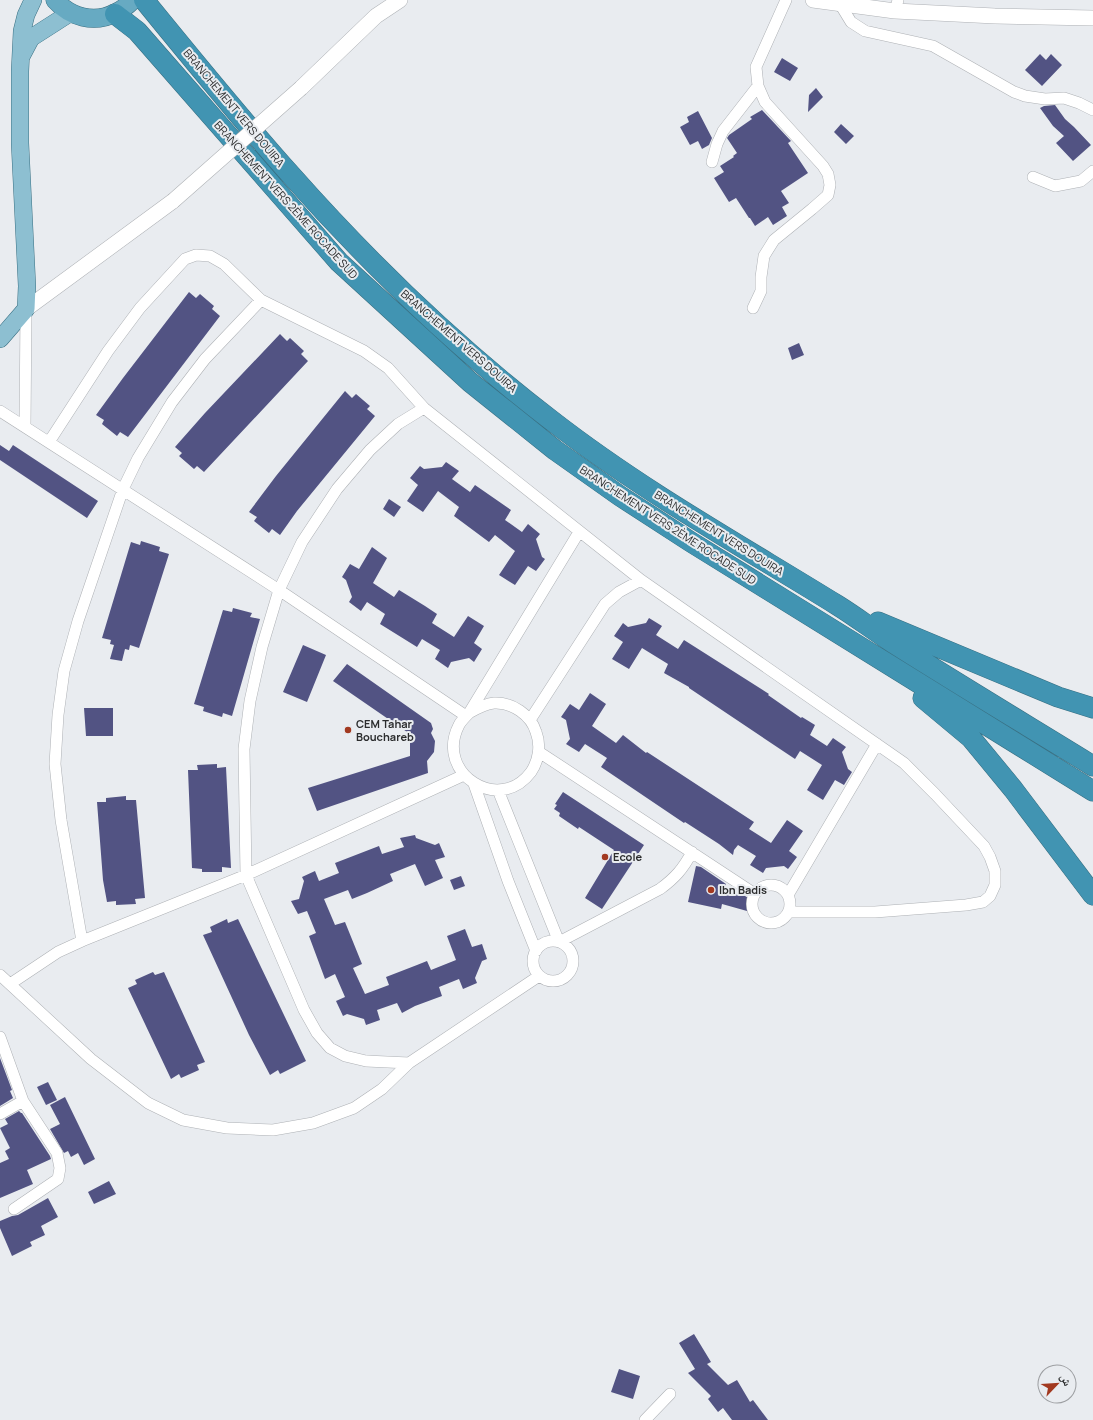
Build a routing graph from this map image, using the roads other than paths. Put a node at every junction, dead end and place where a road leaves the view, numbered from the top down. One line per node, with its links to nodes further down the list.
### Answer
1 (33, 0): 13 (main road)
2 (55, 0): 10 (highway)
3 (133, 0): 11 (highway)
4 (144, 0): 31 (highway, BRANCHEMENT VERS DOUIRA)
5 (400, 0): 21 (main road, bridge)
6 (786, 0): 14 (street)
7 (821, 1): 8 (main road)
8 (840, 4): 9 (main road); 15 (street)
9 (896, 6): 12 (main road)
10 (70, 13): 11 (highway); 13 (main road)
11 (115, 14): 32 (highway, BRANCHEMENT VERS 2ÈME ROCADE SUD)
12 (1093, 18)
13 (20, 71): 21 (main road)
14 (758, 86): 16 (street); 20 (street)
15 (1093, 110)
16 (712, 162)
17 (1093, 171): 18 (street)
18 (1033, 178)
19 (261, 300): 23 (street); 26 (street); 27 (street)
20 (753, 308)
21 (26, 309): 22 (main road); 25 (street)
22 (0, 339)
23 (424, 408): 28 (street); 30 (street)
24 (0, 411): 25 (street)
25 (25, 427): 26 (street)
26 (49, 442): 27 (street)
27 (123, 490): 30 (street); 49 (street)
28 (579, 532): 29 (street); 34 (street)
29 (641, 580): 35 (street); 36 (street)
30 (279, 590): 34 (street); 44 (street)
31 (839, 606): 33 (highway); 38 (highway)
32 (820, 622): 42 (highway); 47 (highway)
33 (1093, 708)
34 (468, 714): 35 (street); 39 (street)
35 (530, 720): 37 (street)
36 (877, 744): 46 (street); 48 (street)
37 (539, 752): 41 (street); 43 (street)
38 (1093, 766)
39 (464, 776): 40 (street); 44 (street)
40 (474, 784): 41 (street); 51 (street)
41 (498, 790): 50 (street)
42 (1093, 791)
43 (692, 852): 45 (street); 50 (street)
44 (246, 876): 49 (street); 56 (street)
45 (755, 894): 46 (street); 48 (street)
46 (788, 895): 48 (street)
47 (1093, 895)
48 (789, 912)
49 (82, 940): 54 (street)
50 (559, 942): 51 (street); 53 (street)
51 (536, 951): 53 (street)
52 (0, 974): 54 (street)
53 (539, 976): 56 (street)
54 (10, 984): 56 (street)
55 (0, 1037): 57 (street)
56 (409, 1063)
57 (23, 1101): 58 (street); 59 (street)
58 (0, 1114)
59 (14, 1208)
60 (670, 1394): 61 (street)
61 (645, 1420)

